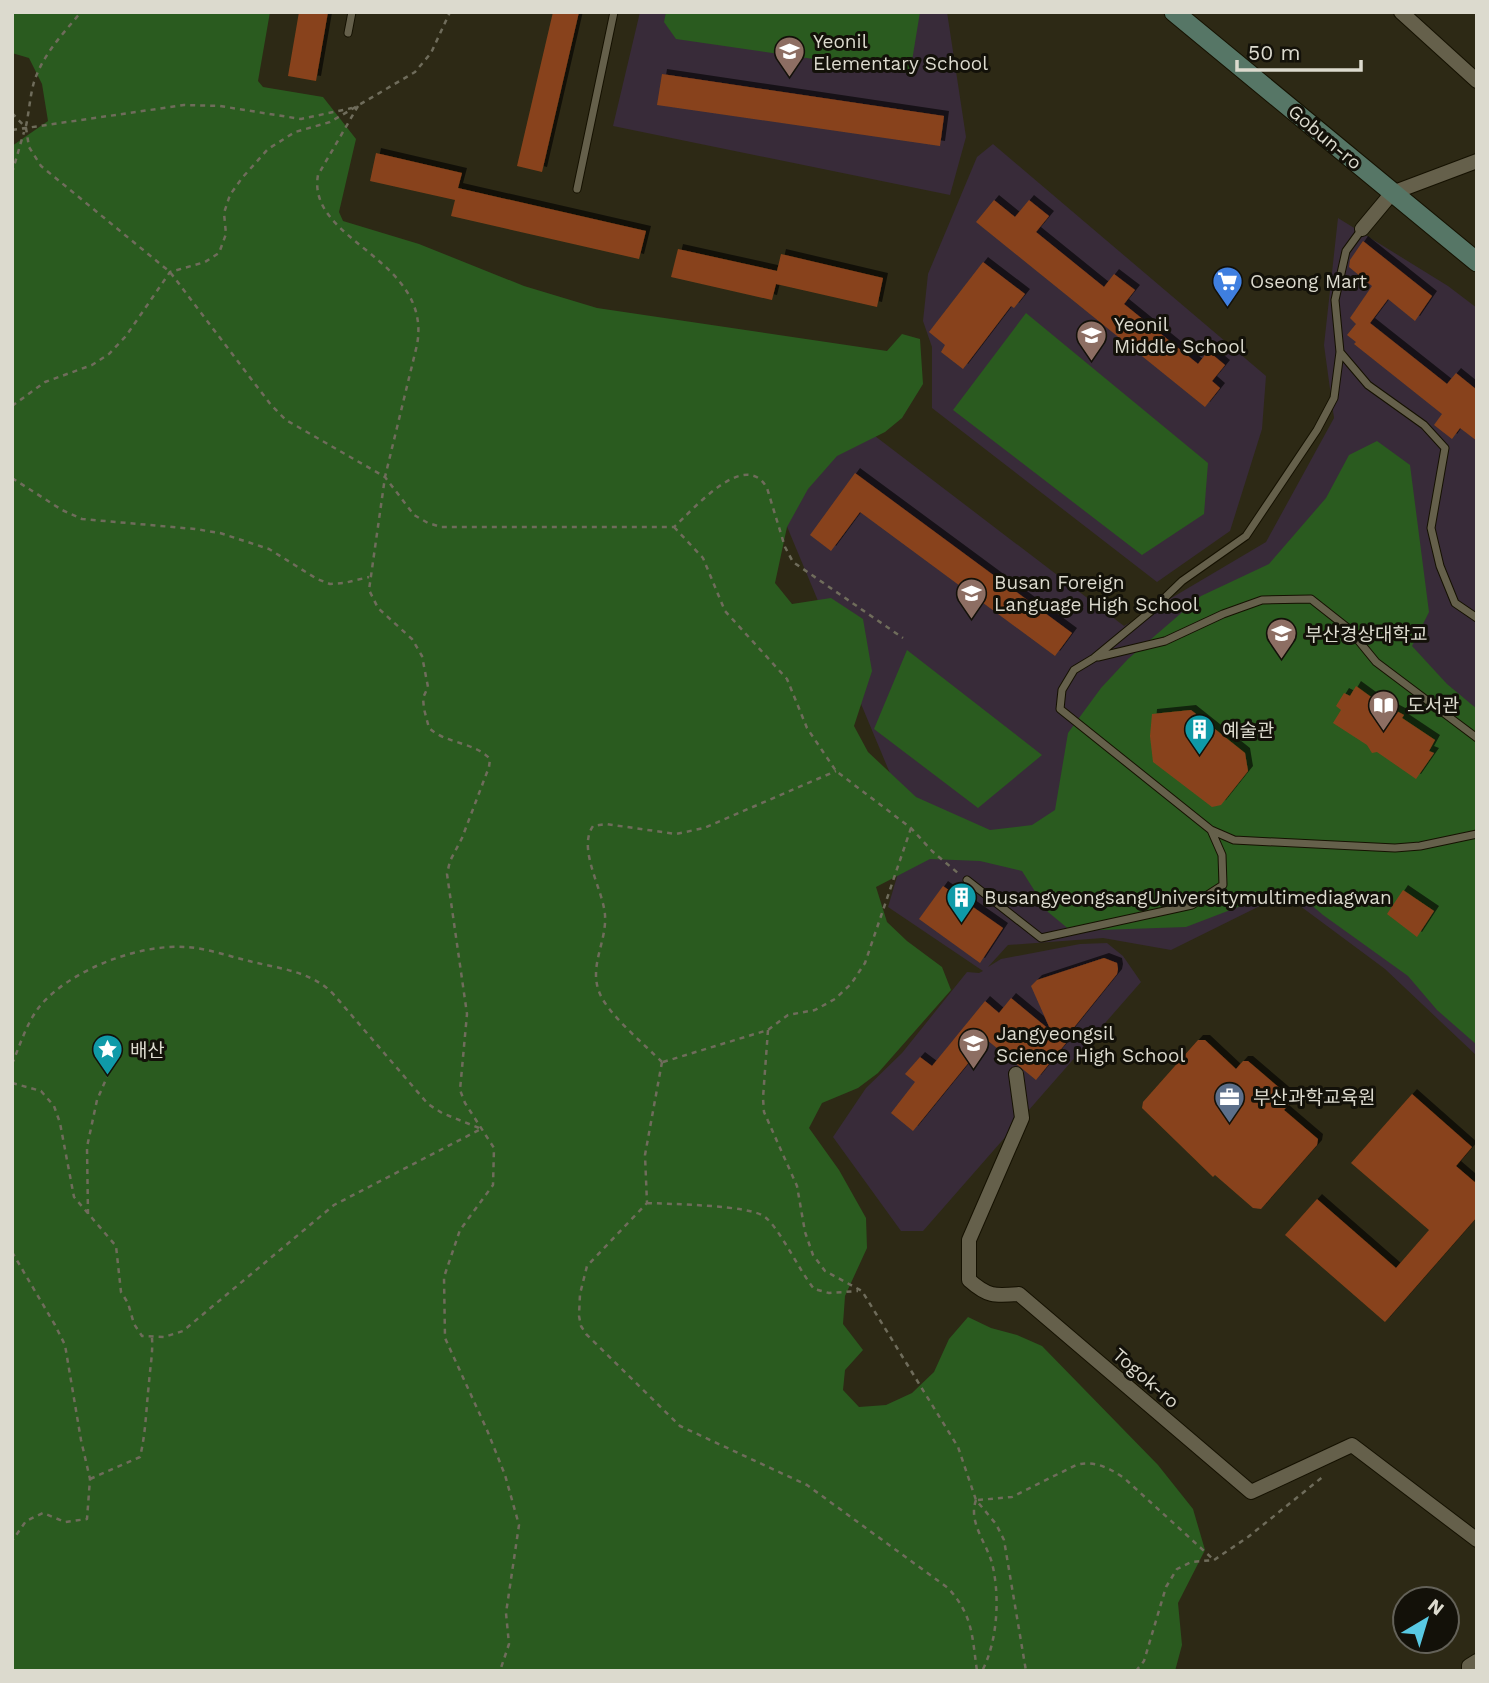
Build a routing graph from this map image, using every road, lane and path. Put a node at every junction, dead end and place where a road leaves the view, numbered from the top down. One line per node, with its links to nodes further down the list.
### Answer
1 (81, 12): 11 (path)
2 (352, 12): 7 (lane)
3 (450, 12): 9 (path)
4 (614, 12): 15 (lane)
5 (1174, 12): 16 (main road, Gobun-ro)
6 (1401, 12): 8 (street)
7 (348, 33)
8 (1477, 81)
9 (358, 106): 11 (path); 19 (path); 22 (path)
10 (12, 113): 11 (path)
11 (26, 128): 12 (path); 14 (path); 19 (path)
12 (12, 130)
13 (1477, 161): 16 (street)
14 (12, 173)
15 (577, 189)
16 (1392, 193): 17 (street); 18 (main road, Gobun-ro)
17 (1362, 229): 20 (lane)
18 (1477, 262)
19 (170, 272): 21 (path); 22 (path)
20 (1340, 352): 26 (lane); 28 (lane)
21 (12, 406)
22 (385, 477): 24 (path); 25 (path)
23 (12, 478): 25 (path)
24 (674, 527): 27 (path); 30 (path)
25 (369, 577): 41 (path)
26 (1477, 618)
27 (903, 638)
28 (1094, 658): 29 (lane); 32 (lane)
29 (1477, 738)
30 (835, 771): 31 (path); 36 (path)
31 (911, 828): 34 (path); 35 (path)
32 (1210, 830): 33 (lane); 34 (lane)
33 (1477, 834)
34 (967, 880)
35 (768, 1030): 36 (path); 45 (path)
36 (662, 1062): 42 (path)
37 (12, 1064): 41 (path)
38 (1016, 1074): 50 (street, Togok-ro)
39 (107, 1077): 43 (path)
40 (12, 1083): 43 (path)
41 (481, 1129): 46 (path); 54 (path)
42 (647, 1203): 45 (path); 55 (path)
43 (88, 1214): 46 (path)
44 (12, 1252): 48 (path)
45 (862, 1291): 49 (path)
46 (152, 1336): 48 (path)
47 (1326, 1474): 52 (path)
48 (90, 1479): 51 (path)
49 (976, 1500): 52 (path); 56 (path); 57 (path)
50 (1477, 1540)
51 (12, 1541)
52 (1214, 1560): 58 (path)
53 (1477, 1661): 59 (street)
54 (500, 1671)
55 (977, 1671)
56 (982, 1671)
57 (1026, 1671)
58 (1136, 1671)
59 (1469, 1671)

